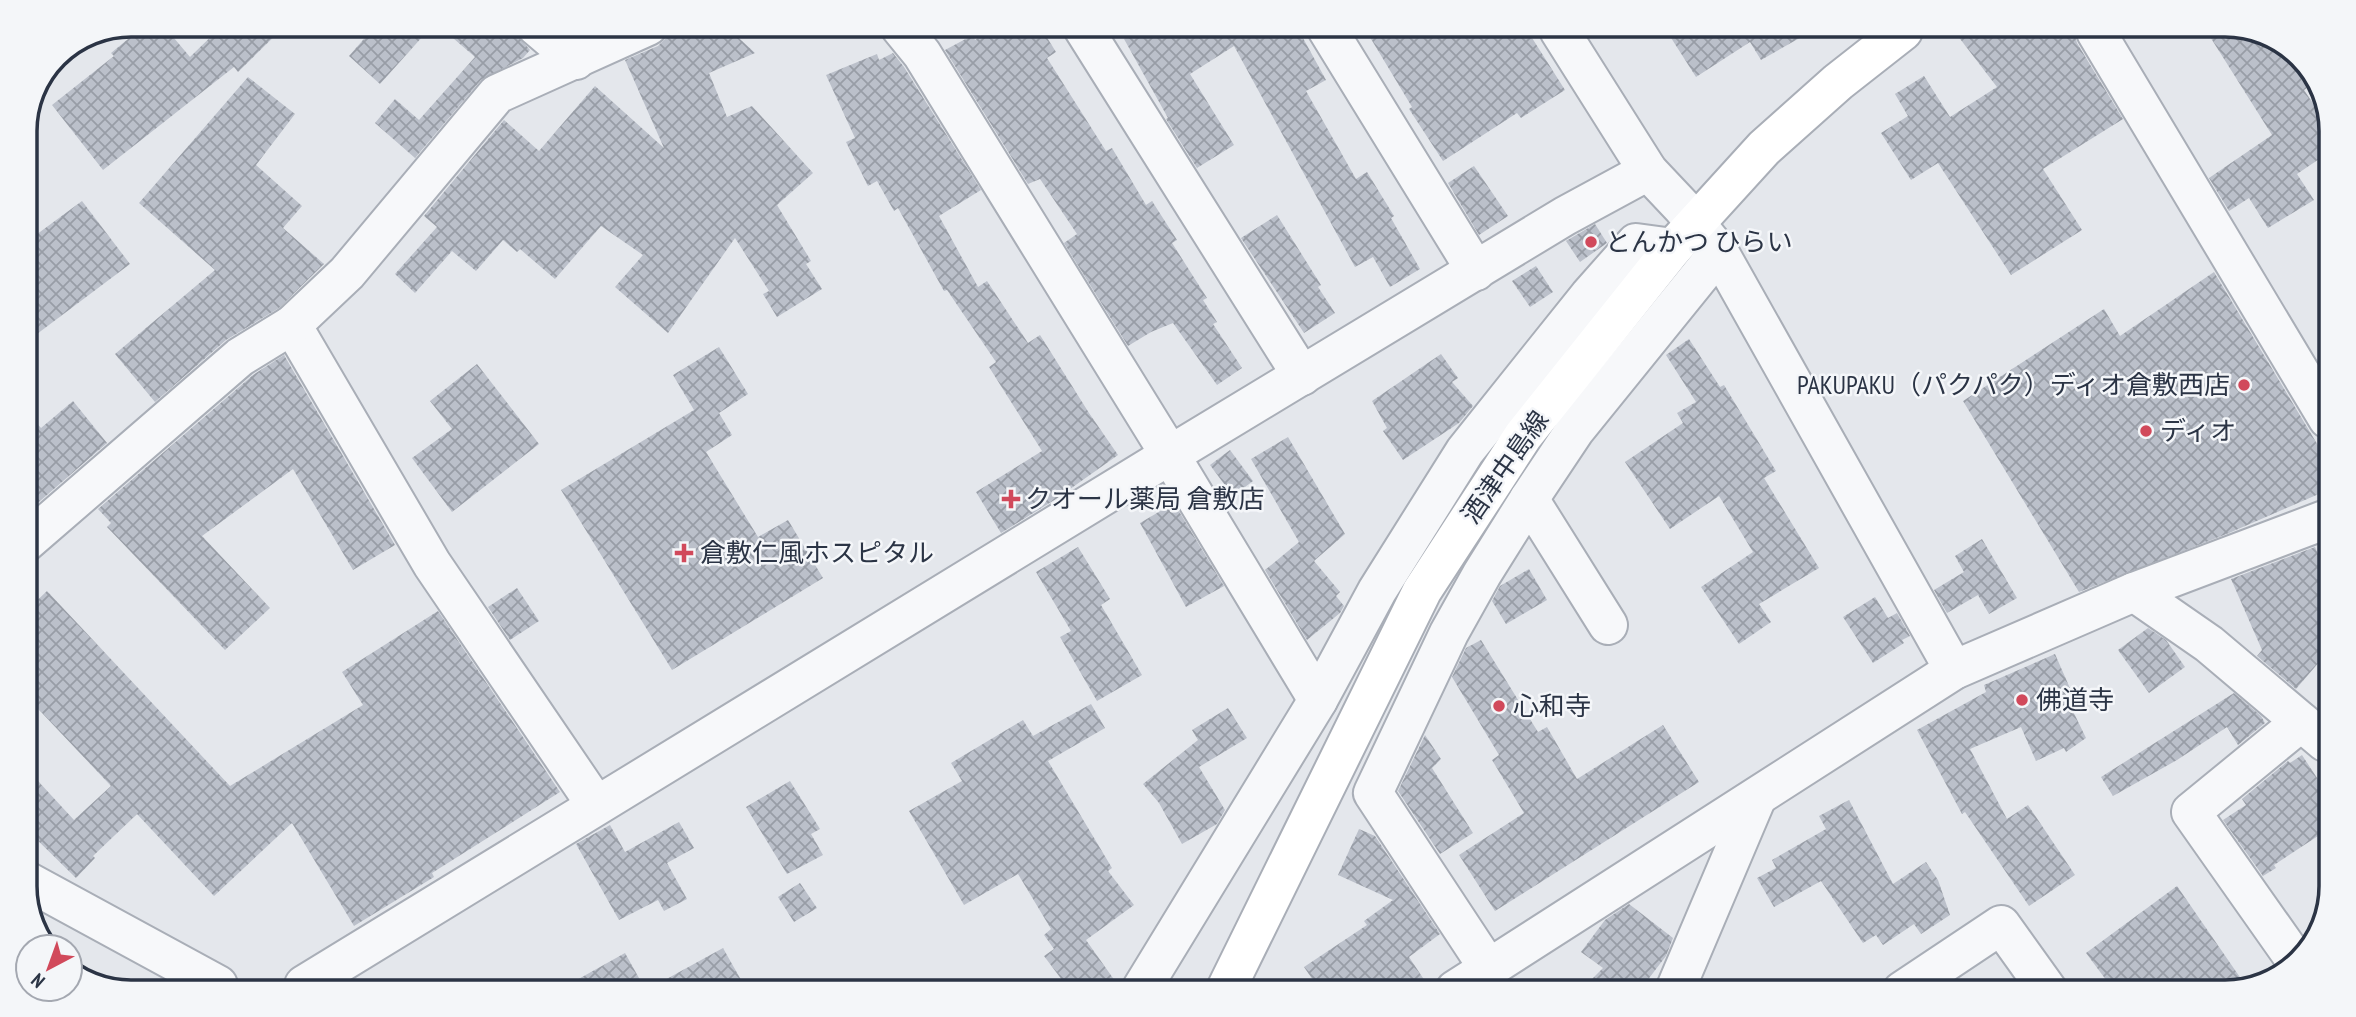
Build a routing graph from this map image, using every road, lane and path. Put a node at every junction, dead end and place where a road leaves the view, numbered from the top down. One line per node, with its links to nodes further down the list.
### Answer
1 (549, 37): 9 (street)
2 (625, 37): 9 (street)
3 (908, 37): 17 (street)
4 (1089, 37): 15 (street)
5 (1332, 37): 13 (street)
6 (1563, 37): 10 (street)
7 (1895, 37): 11 (main road, 酒津中島線)
8 (2099, 37): 16 (street)
9 (576, 60): 14 (street)
10 (1648, 171): 11 (street); 13 (street)
11 (1684, 235): 12 (street); 24 (street); 34 (main road, 酒津中島線)
12 (1719, 252): 18 (street); 23 (street)
13 (1476, 271): 15 (street)
14 (292, 325): 20 (street); 27 (street)
15 (1302, 376): 17 (street)
16 (2319, 404)
17 (1170, 455): 24 (street); 27 (street)
18 (1529, 499): 22 (street); 30 (street)
19 (2319, 522): 21 (street)
20 (37, 533)
21 (2134, 592): 23 (street); 25 (street)
22 (1608, 625)
23 (1954, 670): 26 (street)
24 (1318, 700): 33 (street)
25 (2313, 732): 29 (street)
26 (1757, 797): 30 (street); 36 (street)
27 (596, 805): 32 (street)
28 (37, 887): 31 (street)
29 (2291, 953)
30 (1489, 969): 35 (street)
31 (209, 980)
32 (312, 980)
33 (1147, 980)
34 (1230, 980)
35 (1471, 980)
36 (1679, 980)
37 (1918, 980): 38 (street)
38 (2040, 980)

